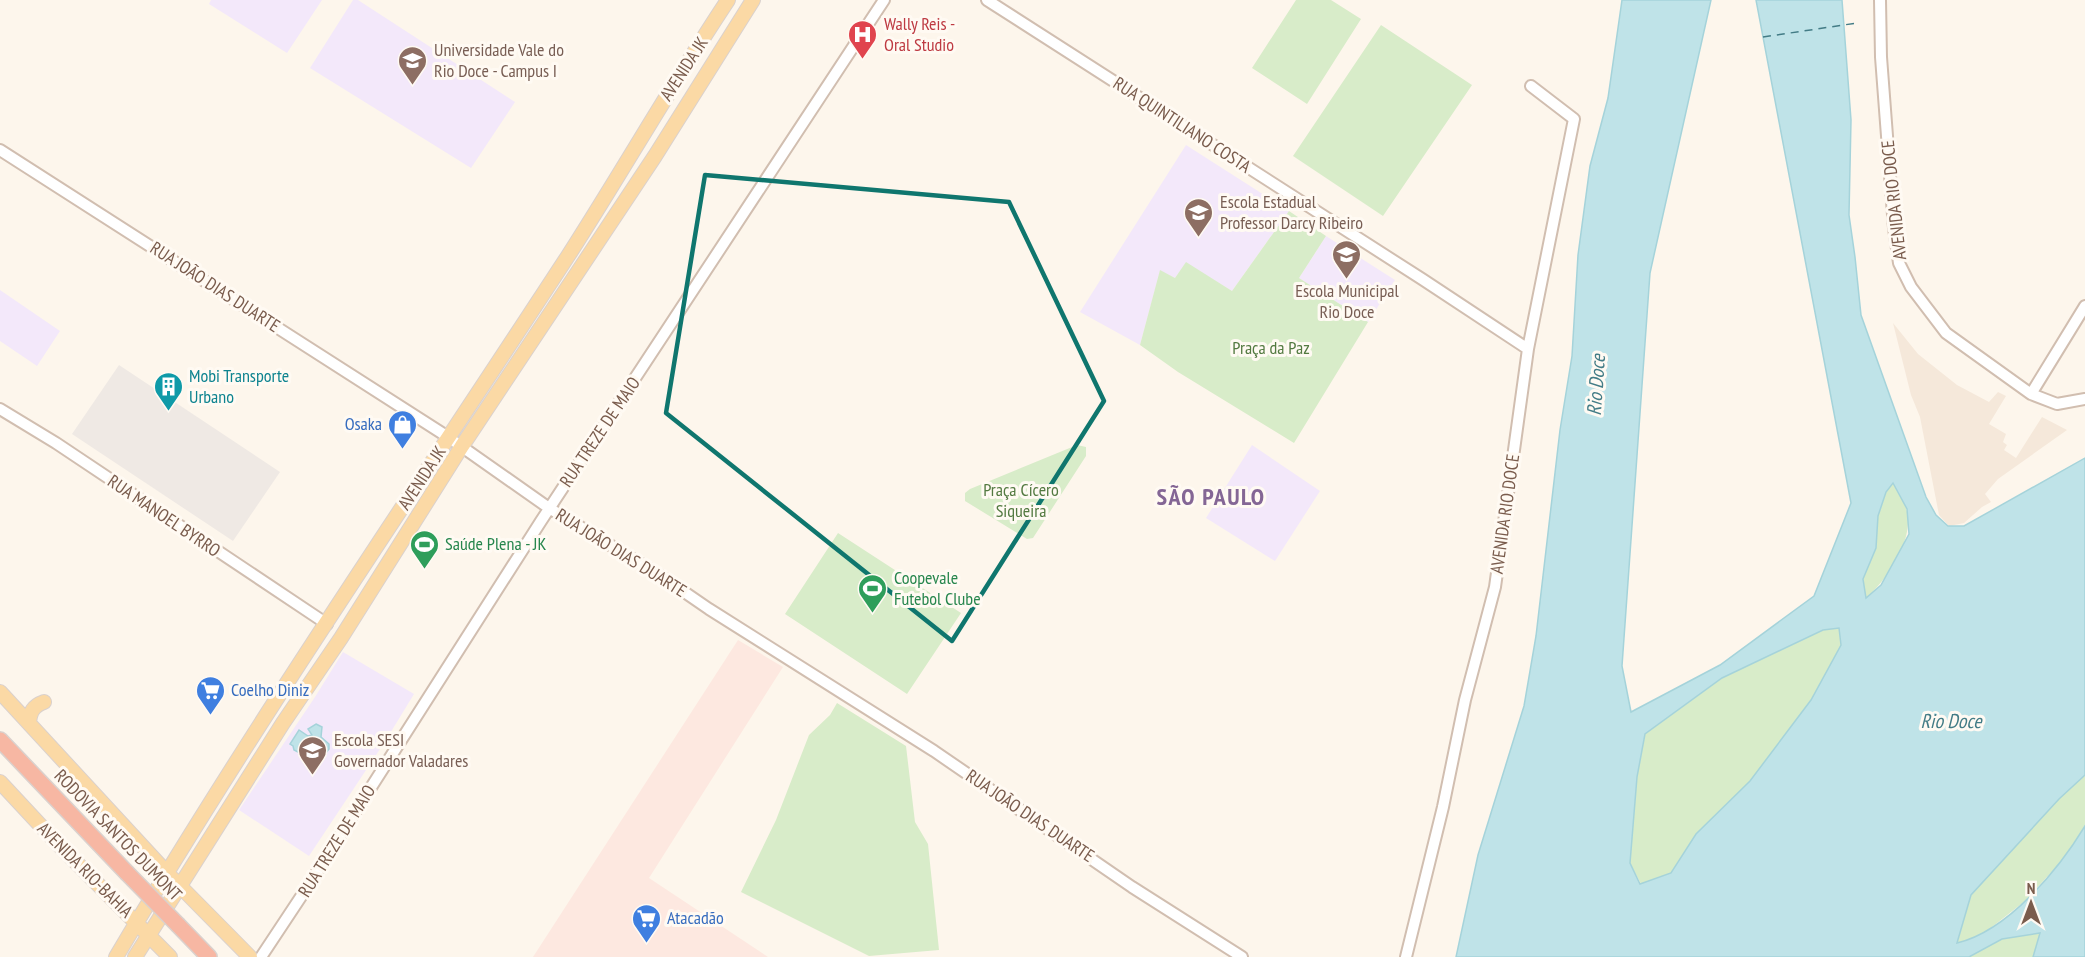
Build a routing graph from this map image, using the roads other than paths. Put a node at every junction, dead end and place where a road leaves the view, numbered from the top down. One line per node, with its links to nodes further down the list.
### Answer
1 (728, 0): 13 (main road, AVENIDA JK)
2 (753, 0): 14 (main road, AVENIDA JK)
3 (884, 0): 15 (street, RUA TREZE DE MAIO)
4 (987, 0): 9 (street, RUA QUINTILIANO COSTA)
5 (1880, 0): 10 (street, AVENIDA RIO DOCE)
6 (1531, 86): 9 (street, AVENIDA RIO DOCE)
7 (0, 150): 13 (street, RUA JOÃO DIAS DUARTE)
8 (2085, 306): 10 (street)
9 (1528, 348): 33 (street, AVENIDA RIO DOCE)
10 (2031, 394): 11 (street, AVENIDA RIO DOCE)
11 (2085, 399)
12 (0, 409): 16 (street, RUA MANOEL BYRRO)
13 (448, 437): 14 (street, RUA JOÃO DIAS DUARTE); 16 (main road, AVENIDA JK)
14 (462, 446): 15 (street, RUA JOÃO DIAS DUARTE); 23 (main road, AVENIDA JK)
15 (549, 508): 31 (street, RUA TREZE DE MAIO); 32 (street, RUA JOÃO DIAS DUARTE)
16 (327, 624): 22 (main road, AVENIDA JK)
17 (0, 693): 19 (main road)
18 (44, 702): 19 (main road)
19 (29, 723): 22 (main road)
20 (0, 740): 29 (highway, RODOVIA SANTOS DUMONT, bridge)
21 (0, 782): 24 (main road, AVENIDA RIO-BAHIA)
22 (167, 873): 23 (main road); 24 (main road, AVENIDA JK)
23 (180, 886): 25 (main road, AVENIDA JK); 30 (main road)
24 (137, 922): 25 (main road, AVENIDA RIO-BAHIA); 26 (main road, AVENIDA JK)
25 (149, 934): 27 (main road, AVENIDA JK); 28 (main road, AVENIDA RIO-BAHIA)
26 (116, 957)
27 (135, 957)
28 (170, 957)
29 (208, 957)
30 (250, 957)
31 (261, 957)
32 (1242, 957)
33 (1406, 957)

